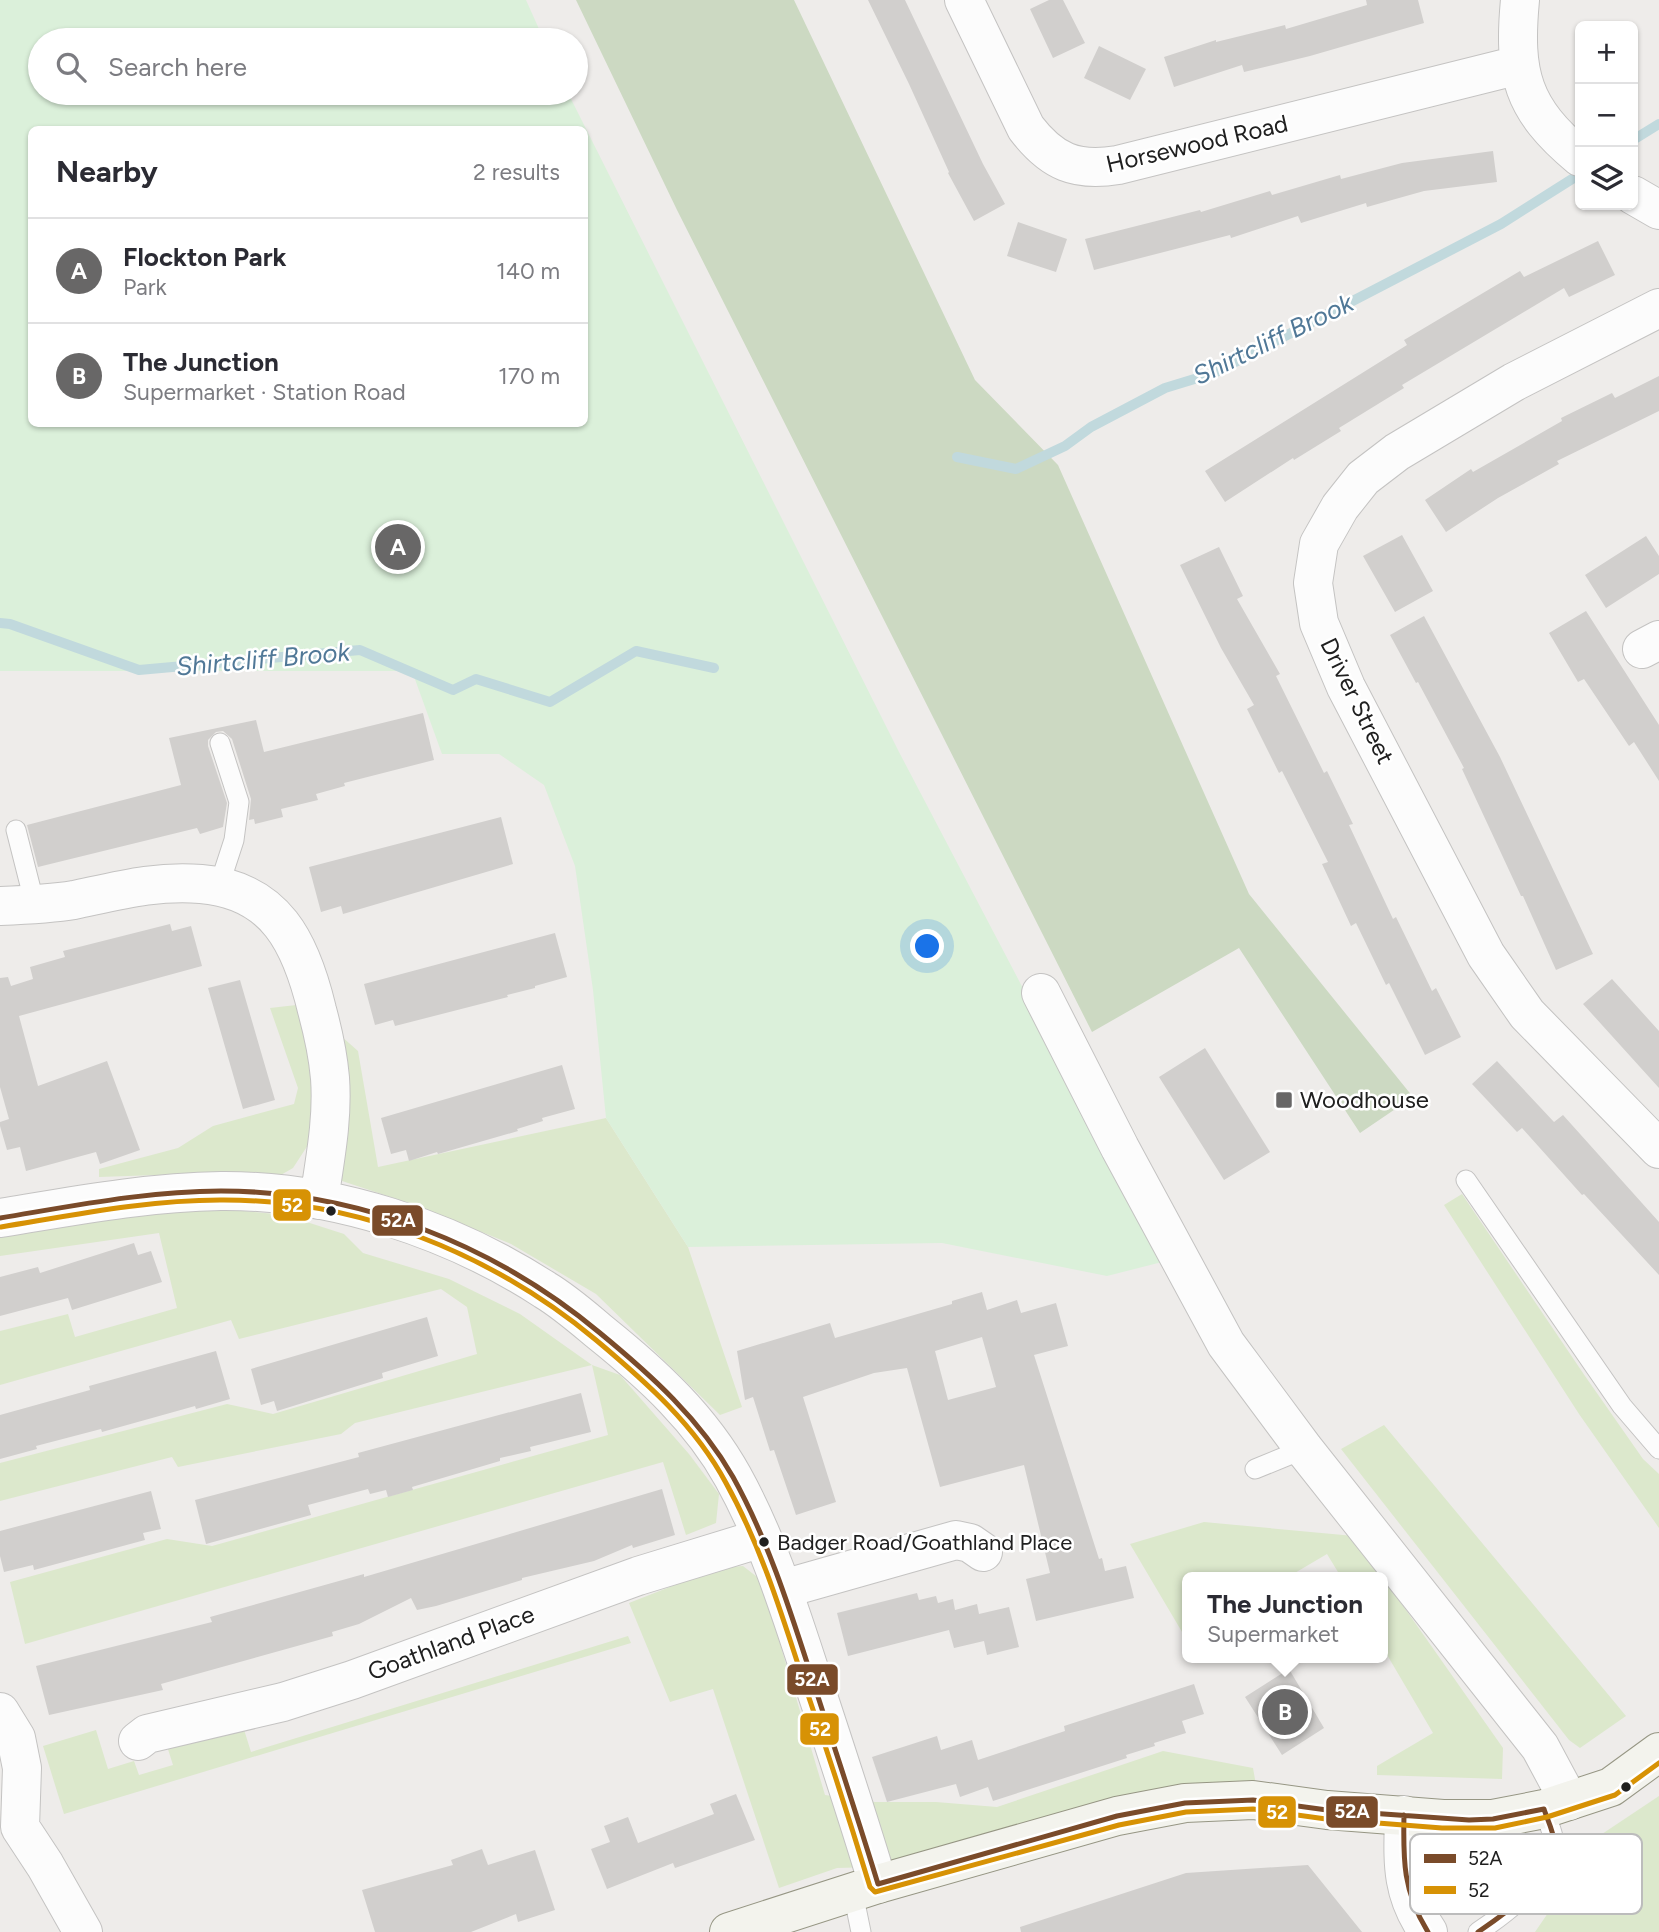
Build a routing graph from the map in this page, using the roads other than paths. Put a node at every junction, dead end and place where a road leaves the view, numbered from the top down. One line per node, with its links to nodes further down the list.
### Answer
1 (964, 0): 3 (street, Horsewood Road)
2 (1520, 0): 3 (street)
3 (1518, 65): 4 (street)
4 (1575, 154)
5 (1638, 198): 6 (street)
6 (1659, 210)
7 (1659, 308): 13 (street, Driver Street)
8 (220, 743): 10 (lane)
9 (16, 830): 11 (lane)
10 (219, 886): 11 (street); 15 (street)
11 (18, 906)
12 (1041, 993): 17 (street)
13 (1659, 1149)
14 (1466, 1180): 18 (lane)
15 (319, 1200): 16 (street); 20 (street)
16 (0, 1218)
17 (1304, 1449): 19 (lane); 26 (street)
18 (1659, 1449)
19 (1255, 1469)
20 (762, 1538): 22 (street); 24 (street, Goathland Place)
21 (983, 1552): 22 (street)
22 (783, 1589): 30 (street)
23 (0, 1712): 28 (street)
24 (138, 1741)
25 (1659, 1752): 26 (main road)
26 (1557, 1805): 27 (main road); 29 (lane)
27 (1404, 1815): 30 (main road); 31 (street)
28 (10, 1830): 34 (street)
29 (1556, 1834)
30 (865, 1889): 35 (main road); 36 (lane)
31 (1410, 1893)
32 (1418, 1914): 37 (street)
33 (1504, 1914): 38 (lane)
34 (83, 1932)
35 (729, 1932)
36 (861, 1932)
37 (1428, 1932)
38 (1478, 1932)

